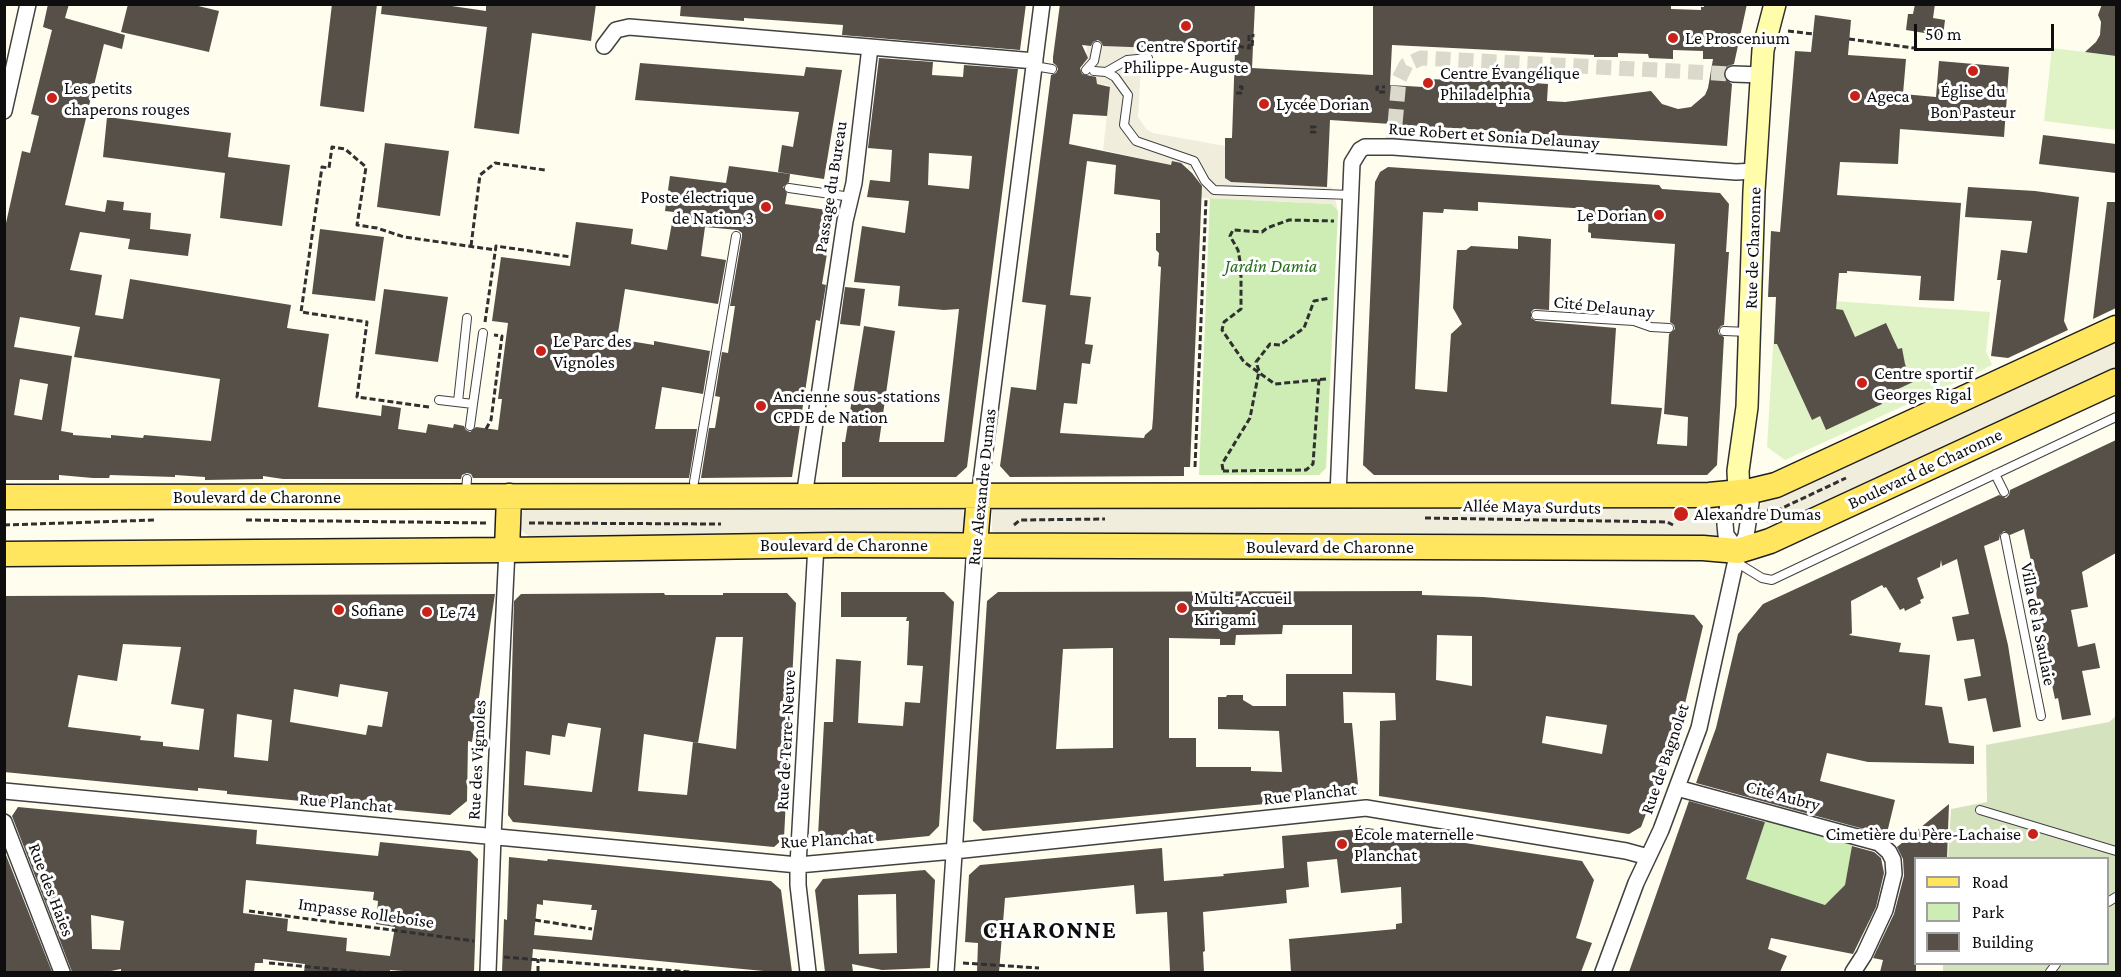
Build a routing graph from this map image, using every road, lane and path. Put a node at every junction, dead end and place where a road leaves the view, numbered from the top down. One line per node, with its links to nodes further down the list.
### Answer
1 (28, 4): 23 (street)
2 (1042, 4): 14 (street, Rue Alexandre Dumas)
3 (1775, 4): 4 (street, Rue de Charonne)
4 (1769, 28): 5 (path); 18 (street, Rue de Charonne)
5 (1813, 34)
6 (1249, 35): 10 (path)
7 (1849, 39): 12 (path)
8 (1097, 45): 16 (lane)
9 (604, 46): 11 (street)
10 (1238, 46)
11 (870, 47): 14 (street); 29 (street, Passage du Bureau)
12 (1914, 48)
13 (1148, 58): 16 (lane)
14 (1035, 63): 15 (lane); 62 (street, Rue Alexandre Dumas)
15 (1052, 69)
16 (1106, 72): 26 (lane)
17 (1733, 74): 18 (street)
18 (1762, 75): 25 (street, Rue de Charonne)
19 (1237, 86): 22 (path)
20 (1385, 87): 21 (path)
21 (1385, 92)
22 (1236, 93)
23 (4, 111)
24 (545, 170): 32 (path)
25 (1756, 171): 28 (street, Rue Robert et Sonia Delaunay); 41 (street, Rue de Charonne)
26 (1209, 186): 28 (lane); 53 (path)
27 (789, 188): 29 (lane)
28 (1351, 195): 58 (street, Rue Robert et Sonia Delaunay)
29 (851, 197): 61 (street, Passage du Bureau)
30 (1334, 232): 43 (path)
31 (736, 236): 55 (lane)
32 (471, 246): 33 (path); 48 (path)
33 (496, 250): 34 (path); 42 (path)
34 (571, 257)
35 (1330, 298): 43 (path)
36 (1536, 315): 38 (lane, Cité Delaunay)
37 (467, 318): 47 (lane)
38 (1669, 328)
39 (2116, 328): 56 (main road, Boulevard de Charonne)
40 (1724, 331): 41 (lane)
41 (1751, 332): 56 (street, Rue de Charonne)
42 (483, 333): 49 (lane); 52 (path)
43 (1259, 371): 44 (path); 44 (path)
44 (1319, 379): 45 (path)
45 (1329, 379)
46 (2116, 381): 76 (main road, Boulevard de Charonne)
47 (458, 402): 48 (lane); 49 (lane)
48 (438, 404)
49 (473, 405): 51 (lane)
50 (2116, 417): 54 (lane)
51 (470, 426)
52 (486, 429)
53 (1195, 467)
54 (1995, 474): 57 (lane); 76 (lane)
55 (694, 482)
56 (1739, 492): 58 (main road, Boulevard de Charonne); 76 (street, Rue de Charonne); 76 (street, Rue de Charonne)
57 (2004, 492)
58 (1338, 495): 62 (main road, Boulevard de Charonne)
59 (509, 496): 60 (main road, Boulevard de Charonne); 61 (main road, Boulevard de Charonne); 74 (main road)
60 (4, 497)
61 (804, 497): 62 (main road, Boulevard de Charonne)
62 (979, 497): 73 (main road, Rue Alexandre Dumas)
63 (1768, 499): 65 (path)
64 (1417, 518): 70 (path, Allée Maya Surduts)
65 (1770, 518)
66 (158, 520): 69 (path)
67 (240, 520): 68 (path)
68 (496, 523)
69 (4, 525)
70 (1675, 526)
71 (2005, 537): 77 (lane, Villa de la Saulaie)
72 (816, 545): 73 (main road, Boulevard de Charonne); 74 (main road, Boulevard de Charonne); 86 (street, Rue de Terre-Neuve)
73 (975, 545): 76 (main road, Boulevard de Charonne); 83 (street, Rue Alexandre Dumas)
74 (507, 550): 75 (main road, Boulevard de Charonne); 82 (street, Rue des Vignoles)
75 (4, 554)
76 (1737, 556): 78 (street, Rue de Bagnolet)
77 (2041, 716)
78 (1677, 788): 85 (street, Rue de Bagnolet); 104 (street, Cité Aubry)
79 (4, 791): 82 (street, Rue Planchat)
80 (1980, 810): 84 (lane)
81 (4, 822): 96 (street, Rue des Haies)
82 (492, 837): 86 (street, Rue Planchat); 98 (street, Rue des Vignoles)
83 (954, 851): 85 (street, Rue Planchat); 86 (street, Rue Planchat); 102 (street, Rue Alexandre Dumas)
84 (2116, 851)
85 (1648, 857): 103 (street, Rue de Bagnolet)
86 (798, 865): 101 (street, Rue de Terre-Neuve)
87 (249, 911): 90 (path, Impasse Rolleboise)
88 (536, 920): 89 (path)
89 (592, 929)
90 (479, 942)
91 (500, 956): 92 (path)
92 (538, 959): 99 (path); 100 (path)
93 (269, 963): 97 (path)
94 (960, 963): 95 (path)
95 (1039, 968)
96 (62, 972)
97 (361, 972)
98 (488, 972)
99 (538, 972)
100 (691, 972)
101 (808, 972)
102 (946, 972)
103 (1604, 972)
104 (1853, 972)

